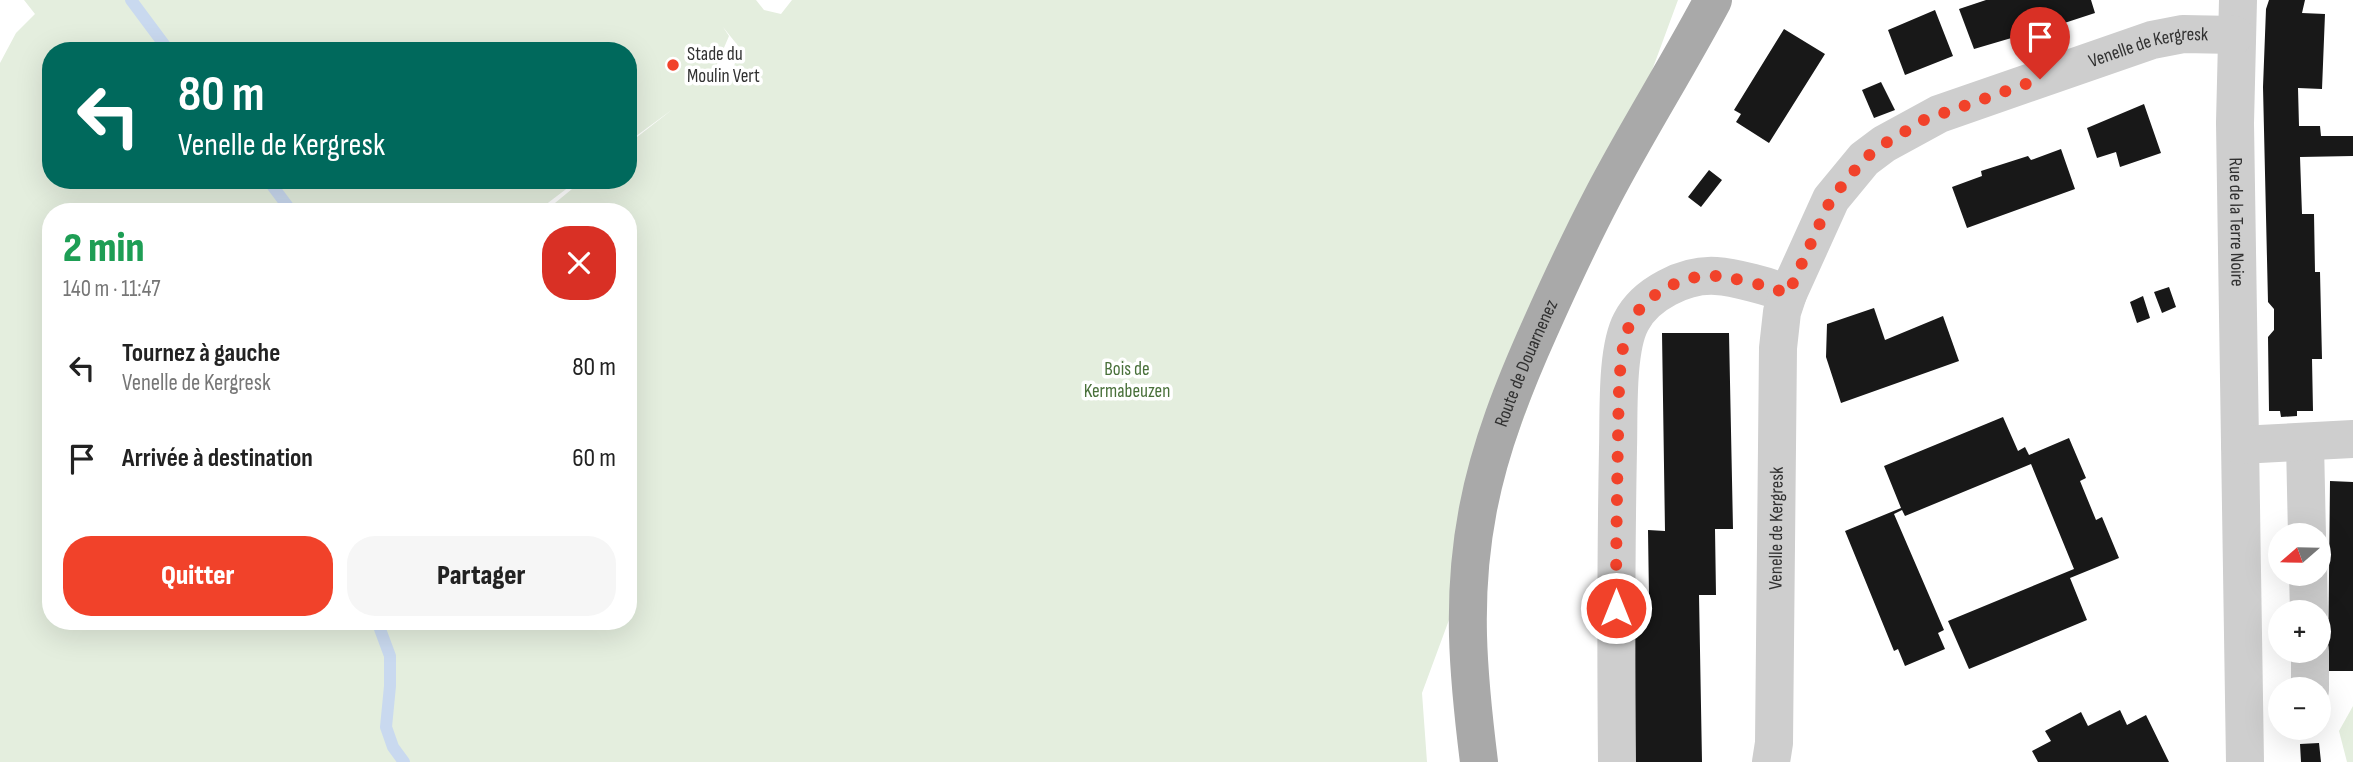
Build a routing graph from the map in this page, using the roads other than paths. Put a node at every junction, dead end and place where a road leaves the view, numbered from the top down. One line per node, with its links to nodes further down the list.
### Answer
1 (1713, 0): 8 (main road, Route de Douarnenez)
2 (2236, 18): 3 (street, Venelle de Kergresk); 6 (street, Rue de la Terre Noire)
3 (1788, 294): 9 (street); 10 (street, Venelle de Kergresk)
4 (2353, 439): 5 (street)
5 (2305, 443): 6 (street); 7 (street)
6 (2240, 445): 11 (street, Rue de la Terre Noire)
7 (2307, 523)
8 (1479, 762)
9 (1617, 762)
10 (1772, 762)
11 (2245, 762)

